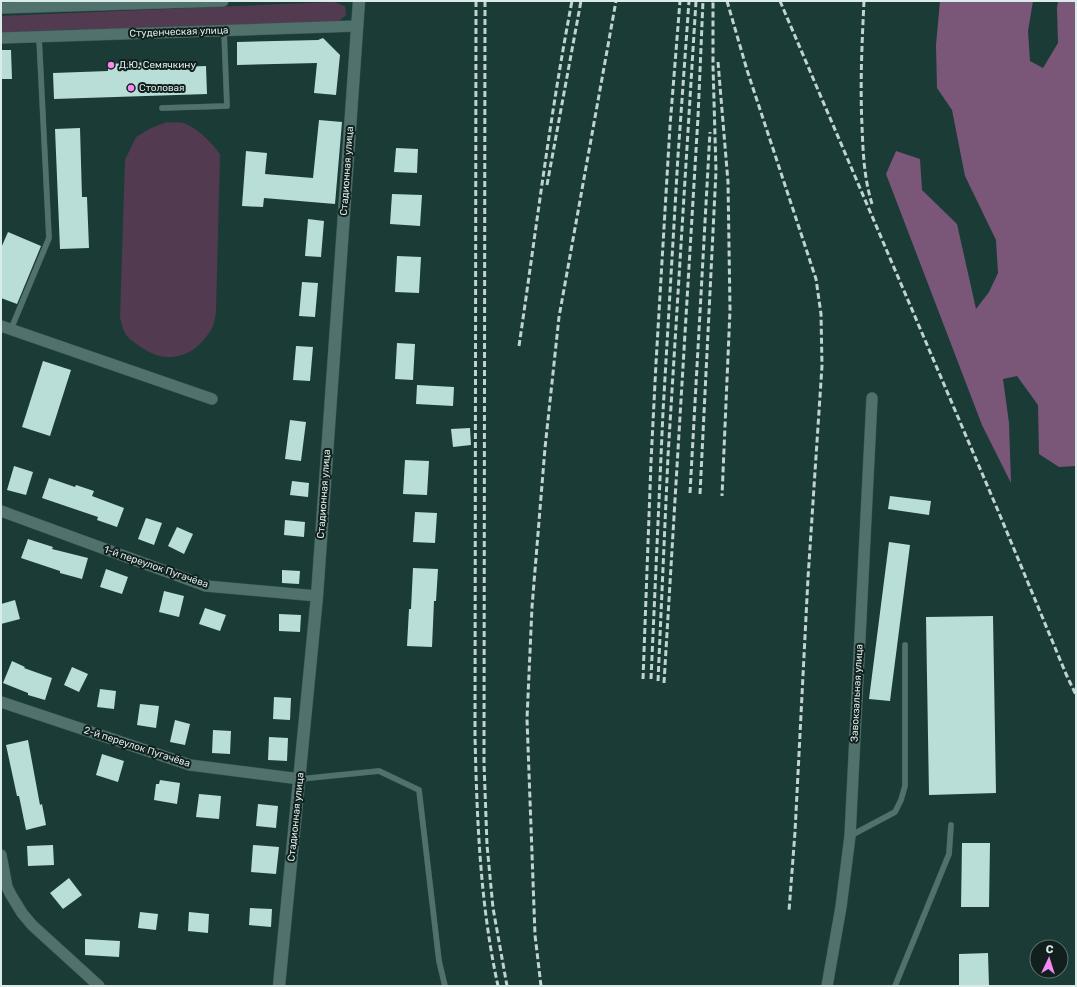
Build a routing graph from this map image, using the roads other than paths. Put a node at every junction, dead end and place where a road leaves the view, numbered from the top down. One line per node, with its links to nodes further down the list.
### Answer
1 (223, 1): 3 (street)
2 (359, 1): 4 (street, Стадионная улица)
3 (1, 8)
4 (357, 26): 5 (street, Студенческая улица); 13 (street, Стадионная улица)
5 (224, 31): 6 (street, Студенческая улица); 8 (lane)
6 (39, 37): 7 (street, Студенческая улица); 9 (lane)
7 (1, 38)
8 (162, 108)
9 (6, 328): 11 (street)
10 (872, 398): 18 (street, Завокзальная улица)
11 (212, 399)
12 (1, 511): 13 (street, 1-й переулок Пугачёва)
13 (317, 596): 16 (street, Стадионная улица)
14 (905, 645): 18 (lane)
15 (1, 702): 16 (street, 2-й переулок Пугачёва)
16 (300, 779): 21 (street, Стадионная улица); 22 (lane)
17 (951, 825): 24 (lane)
18 (850, 836): 23 (street, Завокзальная улица)
19 (1, 855): 20 (street)
20 (99, 986)
21 (279, 986)
22 (445, 986)
23 (827, 986)
24 (895, 986)

